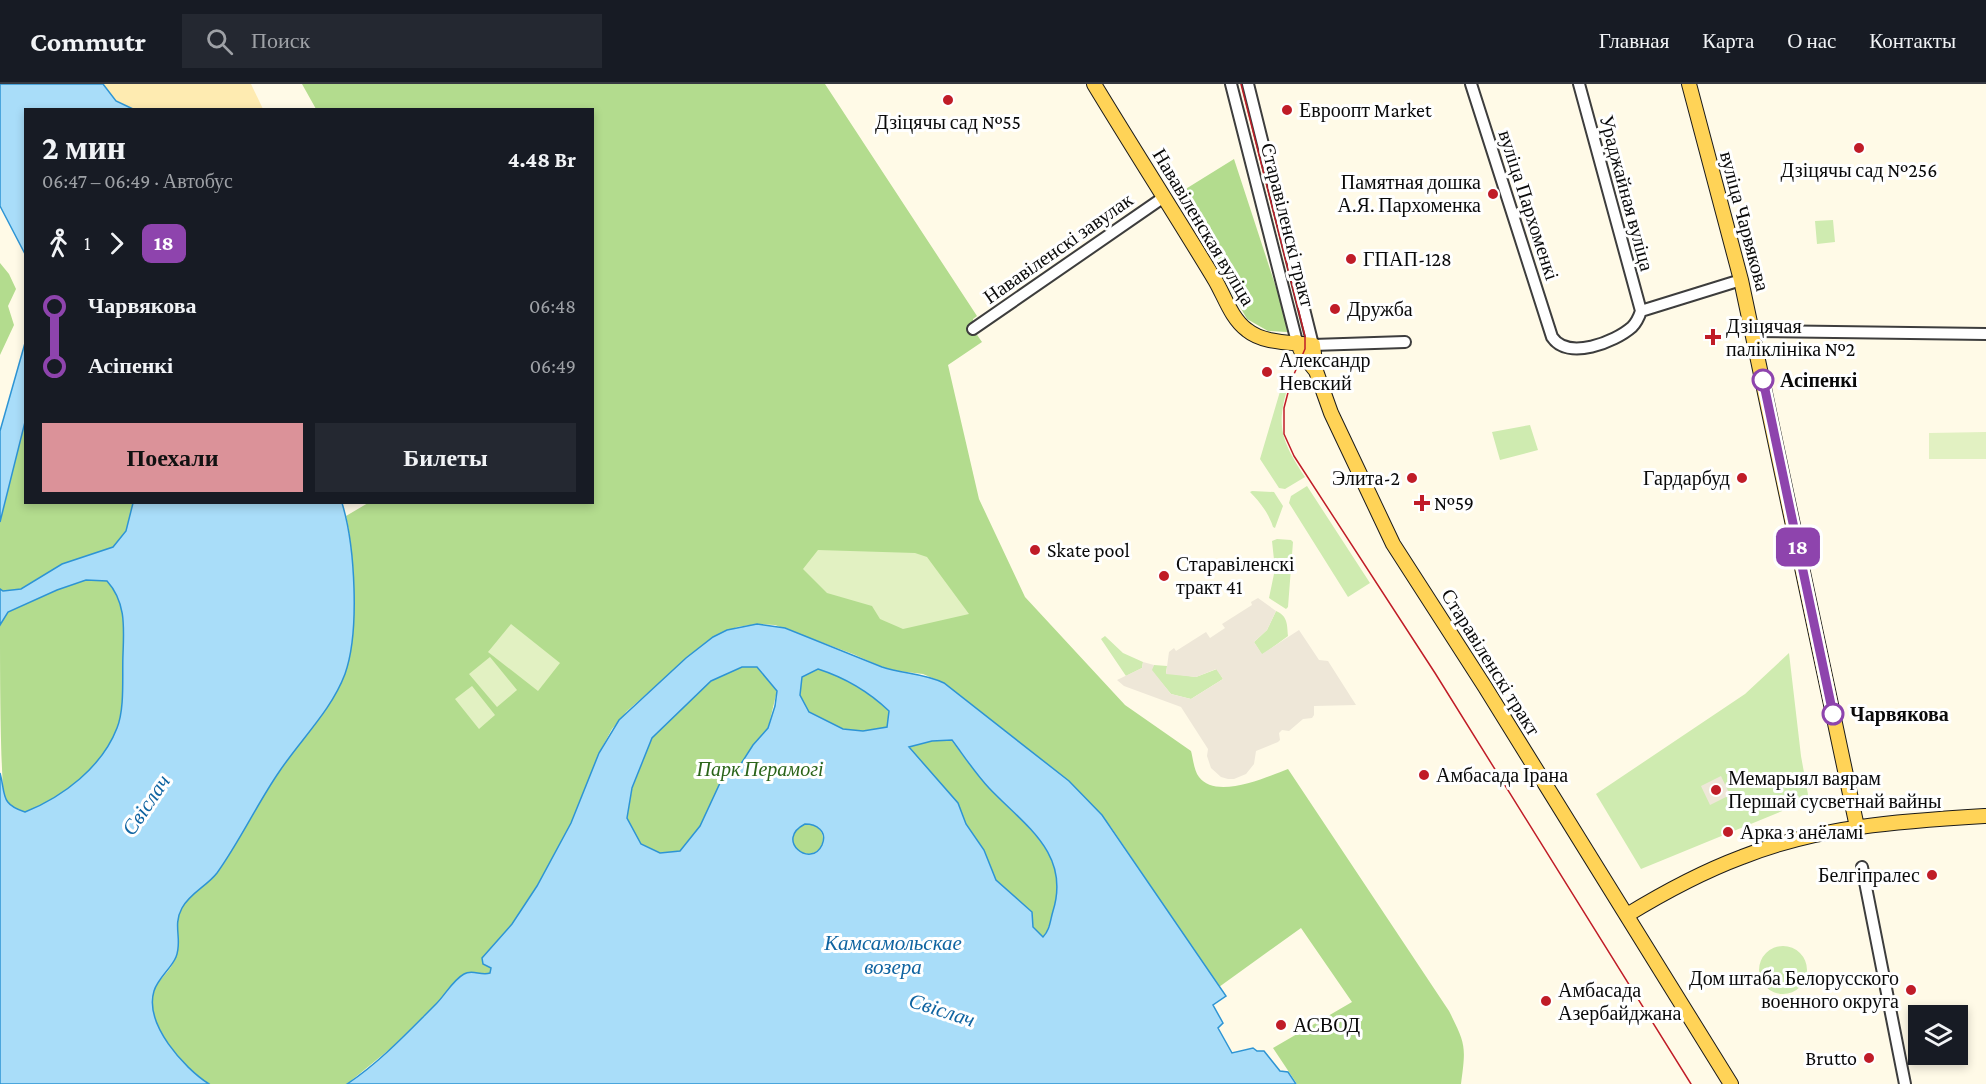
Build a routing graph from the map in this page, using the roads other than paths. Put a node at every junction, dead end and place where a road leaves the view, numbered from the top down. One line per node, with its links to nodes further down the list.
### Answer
1 (1094, 84): 7 (main road, Нававіленская вуліца)
2 (1231, 84): 13 (street, Старавіленскі тракт)
3 (1248, 84): 15 (street, Старавіленскі тракт)
4 (1471, 84): 9 (street, вуліца Пархоменкі)
5 (1579, 84): 9 (street, Ураджайная вуліца)
6 (1689, 84): 8 (main road, вуліца Чарвякова)
7 (1164, 197): 10 (street, Нававіленскі завулак); 13 (main road, Нававіленская вуліца)
8 (1741, 280): 9 (street); 11 (main road, вуліца Чарвякова)
9 (1641, 311)
10 (974, 329)
11 (1752, 331): 12 (street); 18 (main road, вуліца Чарвякова)
12 (1986, 334)
13 (1297, 342): 15 (main road, Нававіленская вуліца); 16 (main road, Старавіленскі тракт)
14 (1405, 342): 15 (street)
15 (1313, 345): 16 (main road, Старавіленскі тракт)
16 (1316, 371): 20 (main road, Старавіленскі тракт)
17 (1986, 816): 18 (main road)
18 (1857, 827): 20 (main road)
19 (1862, 867): 22 (street)
20 (1627, 915): 21 (main road, Старавіленскі тракт)
21 (1731, 1084)
22 (1905, 1084)

